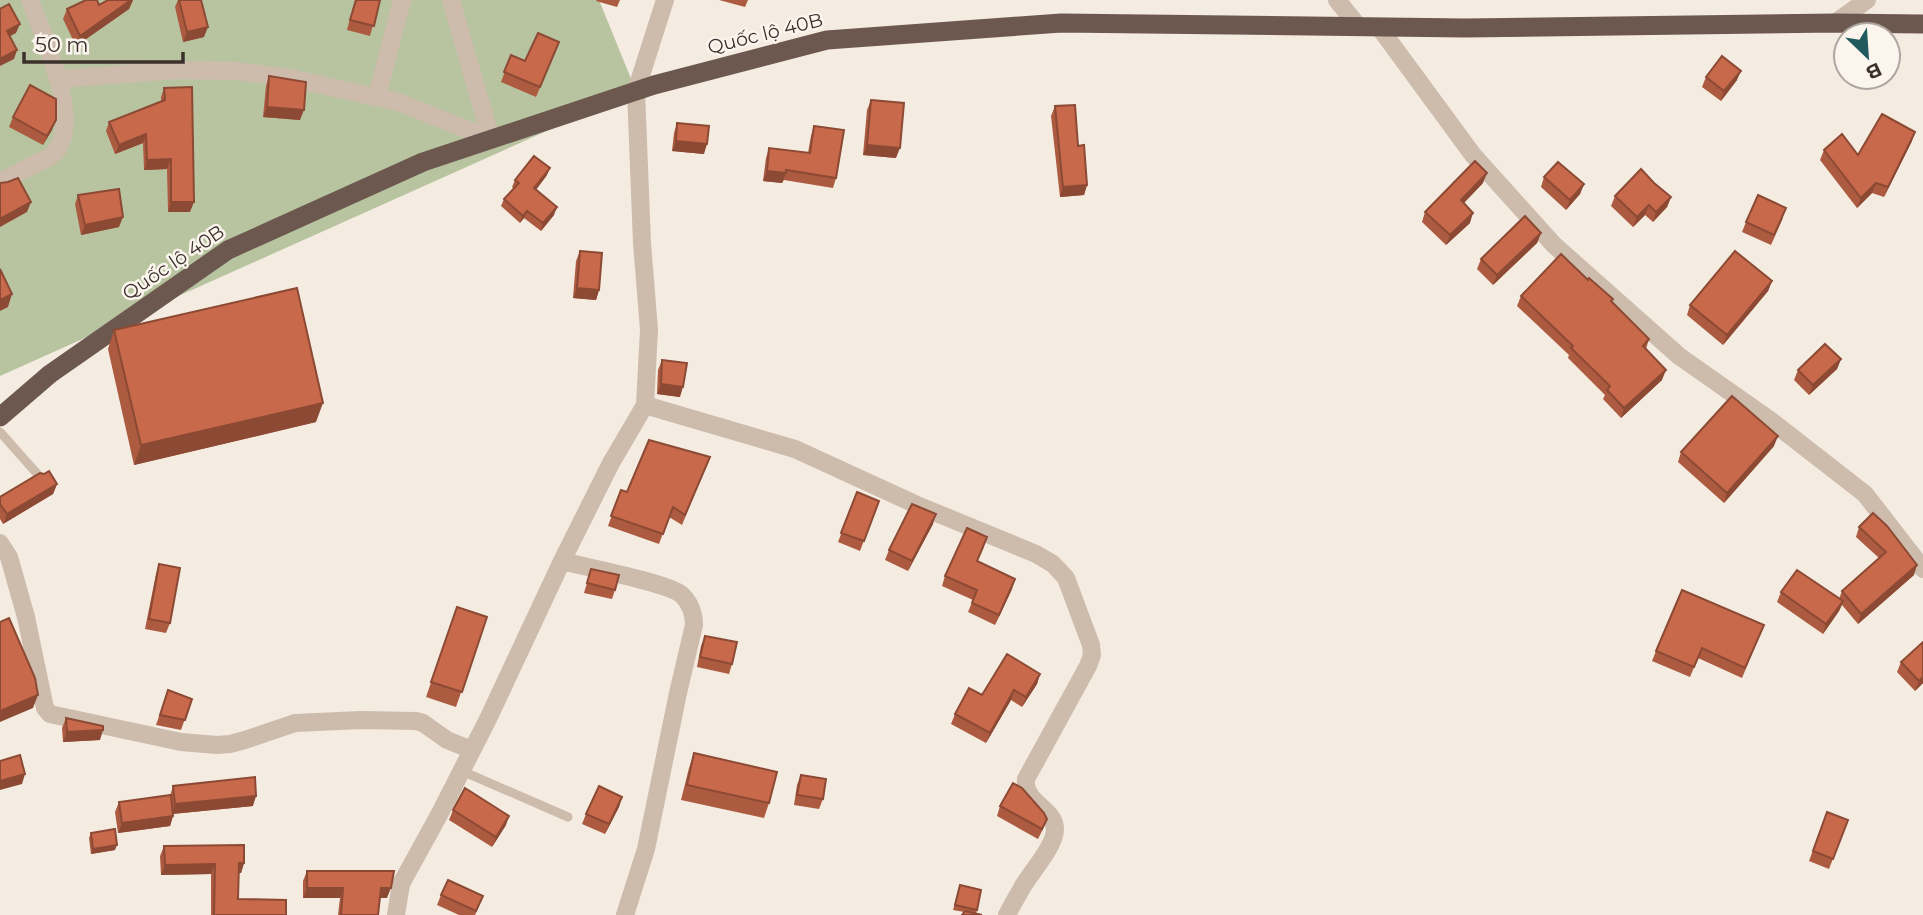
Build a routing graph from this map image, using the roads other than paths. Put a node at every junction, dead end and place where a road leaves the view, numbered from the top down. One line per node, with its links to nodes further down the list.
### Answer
1 (30, 0): 13 (street)
2 (403, 0): 15 (street)
3 (451, 0): 16 (street)
4 (665, 0): 14 (street)
5 (1337, 0): 11 (street)
6 (1867, 0): 7 (street)
7 (1838, 21)
8 (1832, 23): 12 (highway, Quốc lộ 40B)
9 (1902, 23): 10 (highway, Quốc lộ 40B)
10 (1923, 23)
11 (1358, 26): 12 (highway, Quốc lộ 40B); 14 (highway, Quốc lộ 40B)
12 (1378, 27): 24 (street)
13 (59, 79): 15 (street); 17 (street)
14 (636, 91): 16 (highway, Quốc lộ 40B); 18 (street)
15 (377, 96): 16 (street)
16 (491, 139): 19 (highway, Quốc lộ 40B)
17 (0, 182)
18 (645, 405): 23 (street); 30 (street)
19 (0, 417)
20 (0, 432): 21 (lane)
21 (40, 477)
22 (0, 543): 25 (street)
23 (562, 561): 25 (street); 29 (street)
24 (1923, 569)
25 (472, 750): 26 (street)
26 (461, 771): 27 (lane); 28 (street)
27 (568, 817)
28 (396, 915)
29 (625, 915)
30 (1007, 915)

